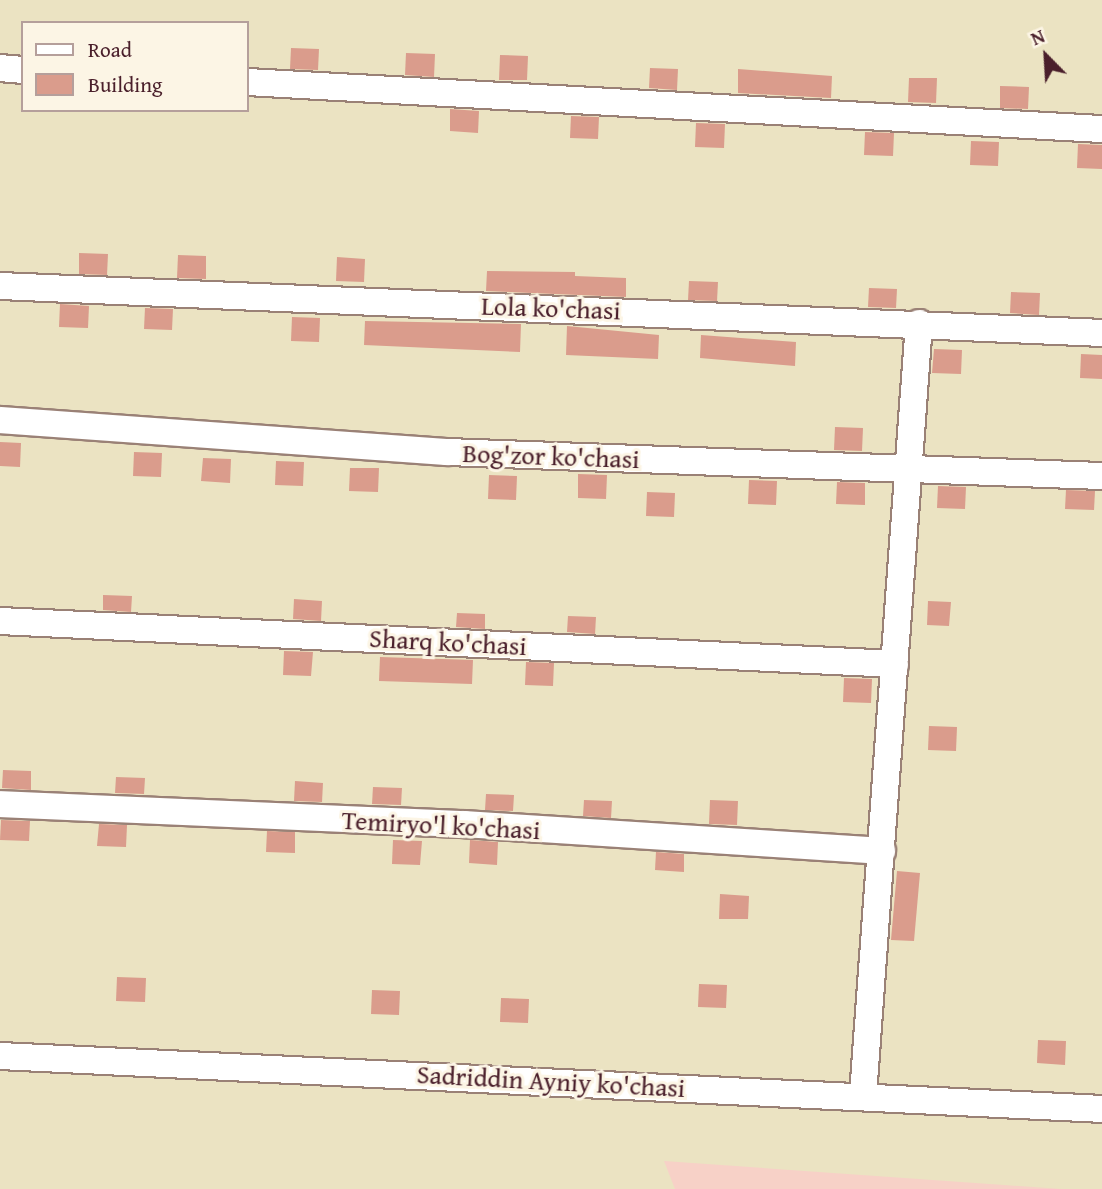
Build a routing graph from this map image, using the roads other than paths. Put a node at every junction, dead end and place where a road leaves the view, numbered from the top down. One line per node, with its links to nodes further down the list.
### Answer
1 (0, 68): 2 (street)
2 (21, 70)
3 (248, 82): 4 (street)
4 (1102, 129)
5 (0, 286): 6 (street, Lola ko'chasi)
6 (919, 323): 7 (street, Lola ko'chasi); 9 (street)
7 (1102, 334)
8 (0, 420): 9 (street, Bog'zor ko'chasi)
9 (911, 470): 10 (street, Bog'zor ko'chasi); 12 (street)
10 (1102, 476)
11 (0, 621): 12 (street, Sharq ko'chasi)
12 (895, 664): 14 (street)
13 (0, 804): 14 (street, Temiryo'l ko'chasi)
14 (883, 851): 16 (street)
15 (0, 1056): 16 (street, Sadriddin Ayniy ko'chasi)
16 (863, 1095): 17 (street, Sadriddin Ayniy ko'chasi)
17 (1102, 1109)

